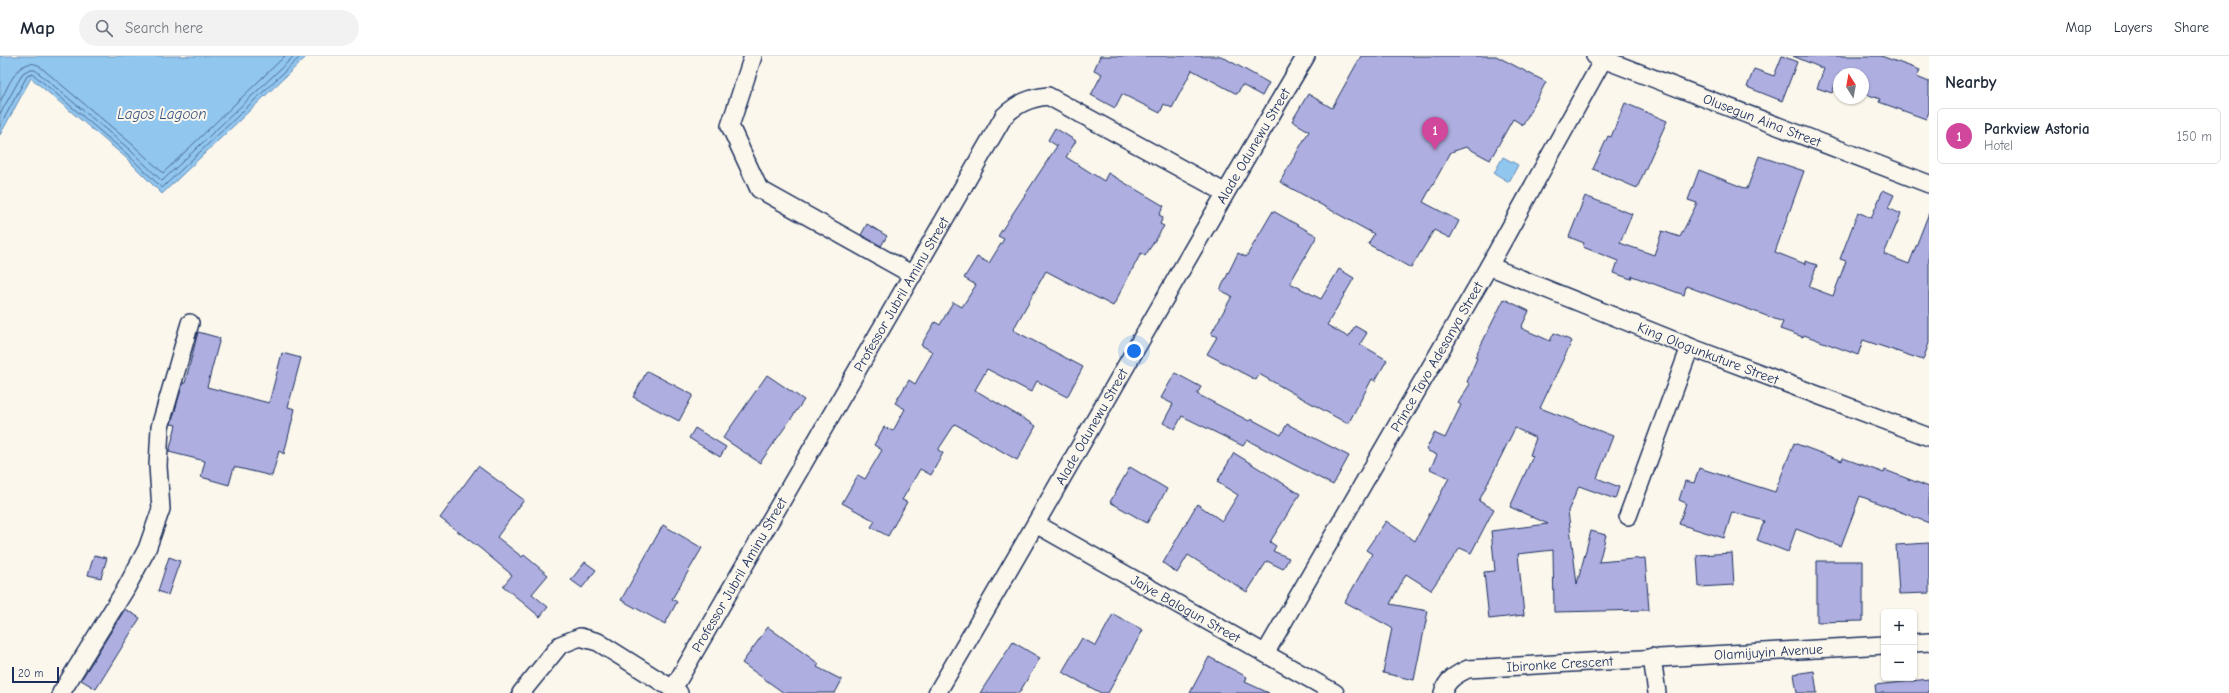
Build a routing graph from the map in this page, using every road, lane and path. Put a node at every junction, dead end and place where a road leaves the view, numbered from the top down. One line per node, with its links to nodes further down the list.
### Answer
1 (753, 56): 7 (street)
2 (1306, 56): 5 (street, Alade Odunewu Street)
3 (1601, 57): 4 (street, Olusegun Aina Street); 6 (street, Prince Tayo Adesanya Street)
4 (1929, 184)
5 (1224, 192): 7 (street, Professor Jubril Aminu Street); 12 (street, Alade Odunewu Street)
6 (1489, 266): 9 (street, King Ologunkuture Street); 16 (street, Prince Tayo Adesanya Street)
7 (913, 275): 18 (street, Professor Jubril Aminu Street)
8 (190, 323): 19 (street)
9 (1690, 347): 10 (street, King Ologunkuture Street); 11 (street)
10 (1929, 437)
11 (1628, 516)
12 (1036, 524): 16 (street, Jaiye Balogun Street); 21 (street, Alade Odunewu Street)
13 (1929, 642): 14 (street)
14 (1917, 643)
15 (1881, 645): 17 (street, Olamijuyin Avenue)
16 (1266, 652): 22 (street, Jaiye Balogun Street)
17 (1652, 657): 23 (street, Ibironke Crescent); 24 (street)
18 (676, 691): 20 (street)
19 (61, 693)
20 (520, 693)
21 (937, 693)
22 (1335, 693)
23 (1443, 693)
24 (1657, 693)

